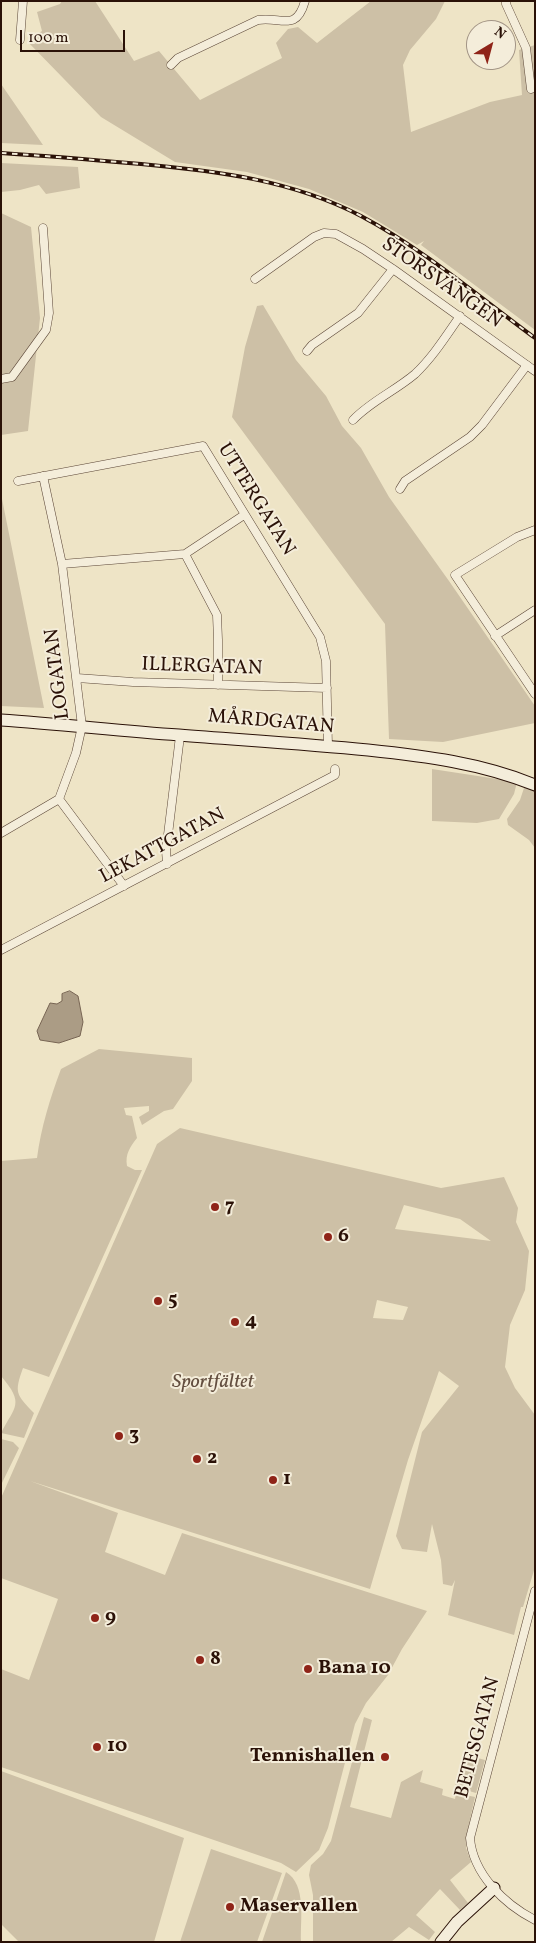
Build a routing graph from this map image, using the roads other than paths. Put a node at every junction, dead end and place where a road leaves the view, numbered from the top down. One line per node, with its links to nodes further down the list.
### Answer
1 (23, 1): 4 (street)
2 (305, 1): 5 (street)
3 (506, 1): 6 (street)
4 (20, 40)
5 (171, 65)
6 (531, 89)
7 (43, 228): 14 (street)
8 (393, 269): 9 (street, STORSVÄNGEN); 10 (street, STORSVÄNGEN); 11 (street)
9 (255, 279)
10 (460, 316): 12 (street, STORSVÄNGEN); 15 (street)
11 (307, 351)
12 (526, 365): 13 (street, STORSVÄNGEN); 18 (street)
13 (535, 371)
14 (1, 379)
15 (353, 420)
16 (43, 476): 17 (street, UTTERGATAN); 19 (street, UTTERGATAN); 22 (street, LOGATAN)
17 (18, 482)
18 (400, 489)
19 (244, 515): 21 (street); 27 (street, UTTERGATAN)
20 (535, 530): 24 (street)
21 (185, 554): 22 (street); 26 (street)
22 (62, 564): 25 (street, LOGATAN)
23 (535, 610): 24 (street)
24 (495, 636): 28 (street)
25 (77, 678): 26 (street, ILLERGATAN); 30 (street, LOGATAN)
26 (218, 685): 27 (street, ILLERGATAN)
27 (327, 688): 32 (street, UTTERGATAN)
28 (535, 694)
29 (1, 720): 30 (street, MÅRDGATAN)
30 (82, 726): 31 (street, MÅRDGATAN); 35 (street, LOGATAN)
31 (180, 736): 32 (street, MÅRDGATAN); 37 (street)
32 (328, 746): 34 (street, MÅRDGATAN)
33 (335, 769): 37 (street, LEKATTGATAN)
34 (535, 784)
35 (59, 799): 36 (street); 38 (street)
36 (1, 833)
37 (166, 864): 38 (street, LEKATTGATAN)
38 (124, 886): 39 (street, LEKATTGATAN)
39 (1, 950)
40 (535, 1591): 41 (street, BETESGATAN)
41 (494, 1888): 42 (street, BETESGATAN); 43 (street)
42 (535, 1920)
43 (440, 1942)

